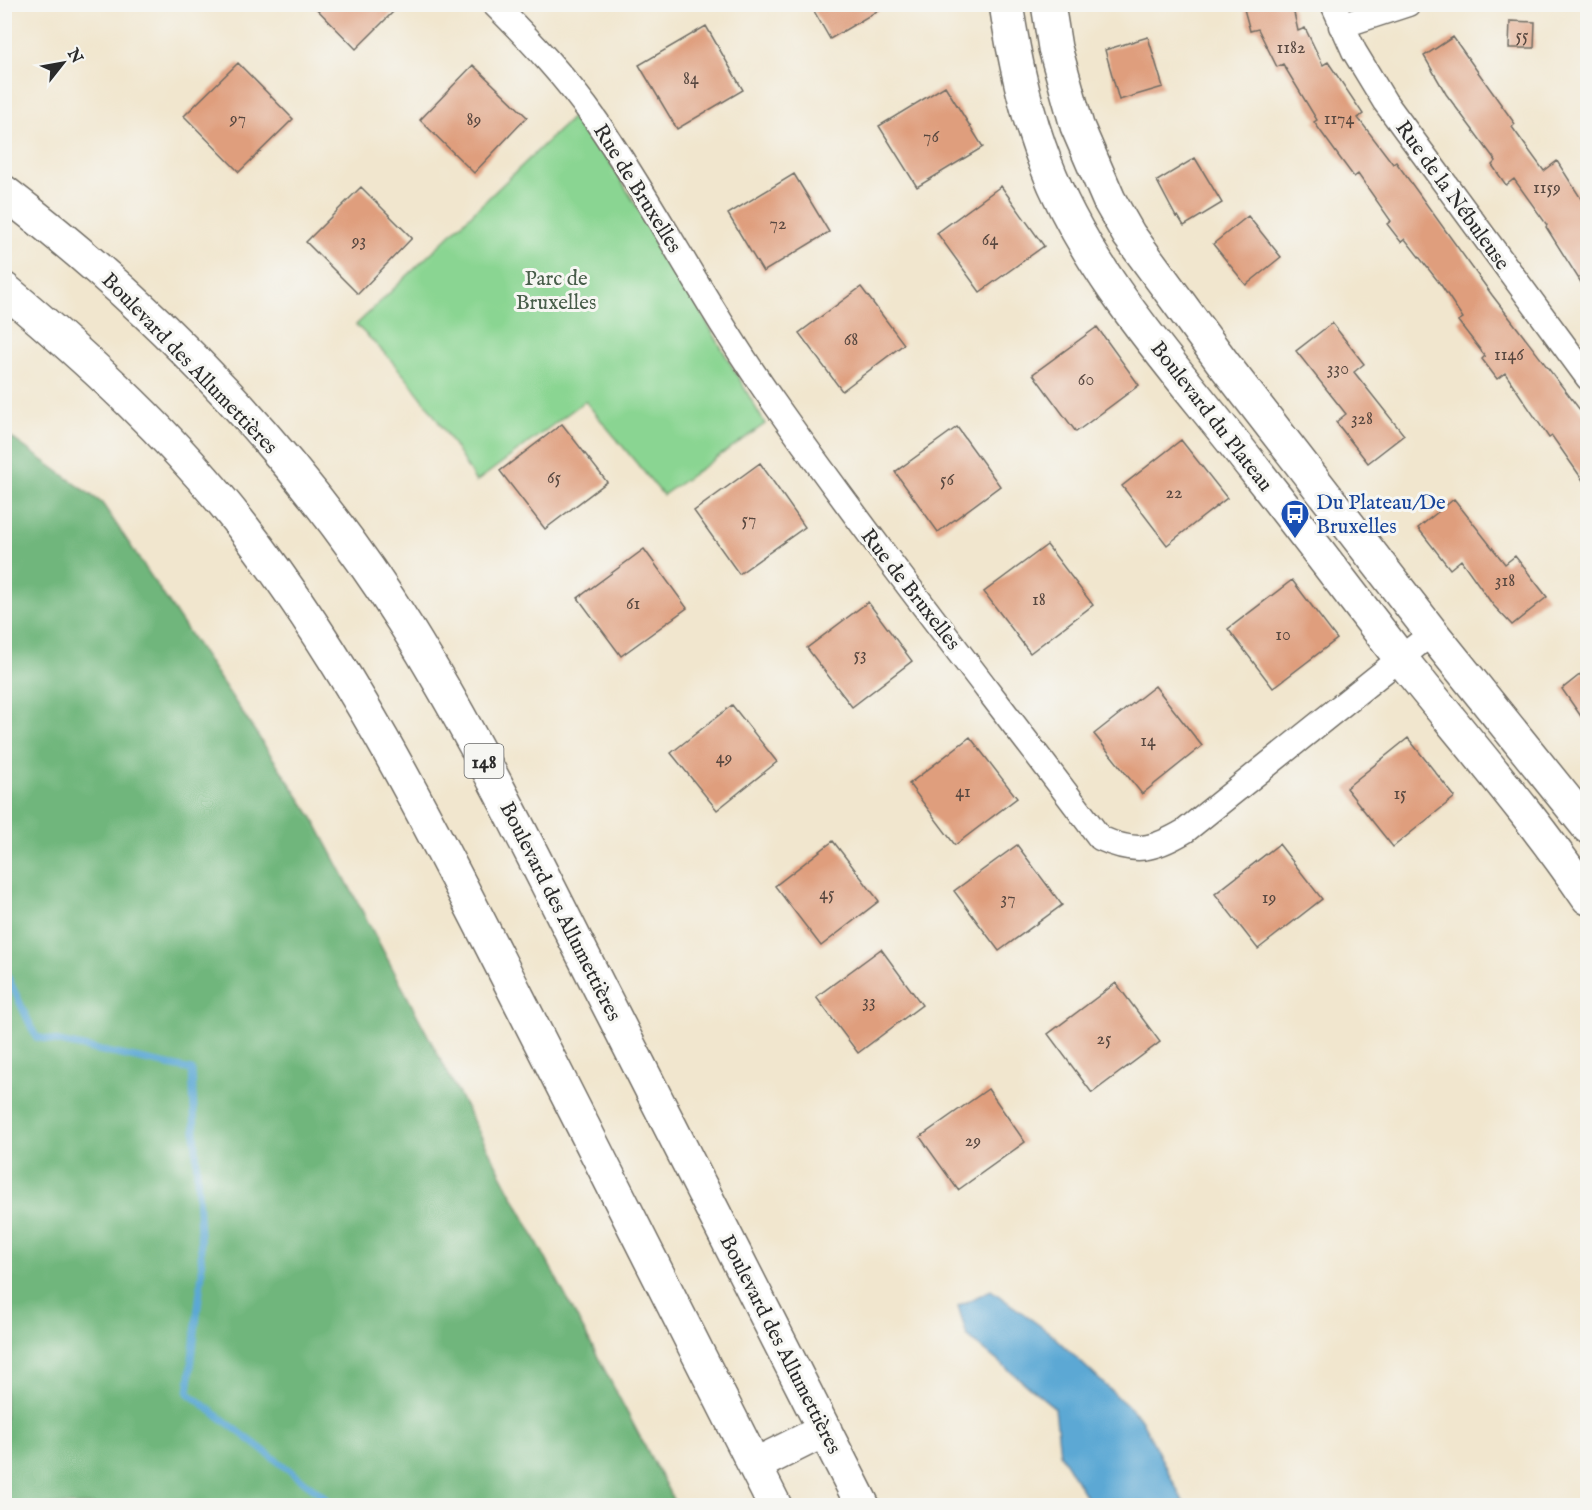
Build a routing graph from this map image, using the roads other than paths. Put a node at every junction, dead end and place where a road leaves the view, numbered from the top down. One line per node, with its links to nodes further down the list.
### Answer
1 (495, 4): 10 (street, Rue de Bruxelles)
2 (1006, 4): 10 (main road, Boulevard du Plateau)
3 (1048, 4): 9 (main road, Boulevard du Plateau)
4 (1408, 4): 5 (street)
5 (1337, 15): 8 (street, Rue de la Nébuleuse)
6 (4, 192): 13 (main road, Boulevard des Allumettières / 148)
7 (4, 289): 14 (main road)
8 (1587, 378)
9 (1432, 633): 10 (street, Rue de Bruxelles); 11 (main road, Boulevard du Plateau)
10 (1401, 658): 12 (main road, Boulevard du Plateau)
11 (1587, 827)
12 (1587, 898)
13 (825, 1430): 14 (main road); 16 (main road, Boulevard des Allumettières / 148)
14 (755, 1465): 15 (main road)
15 (775, 1506)
16 (863, 1506)

